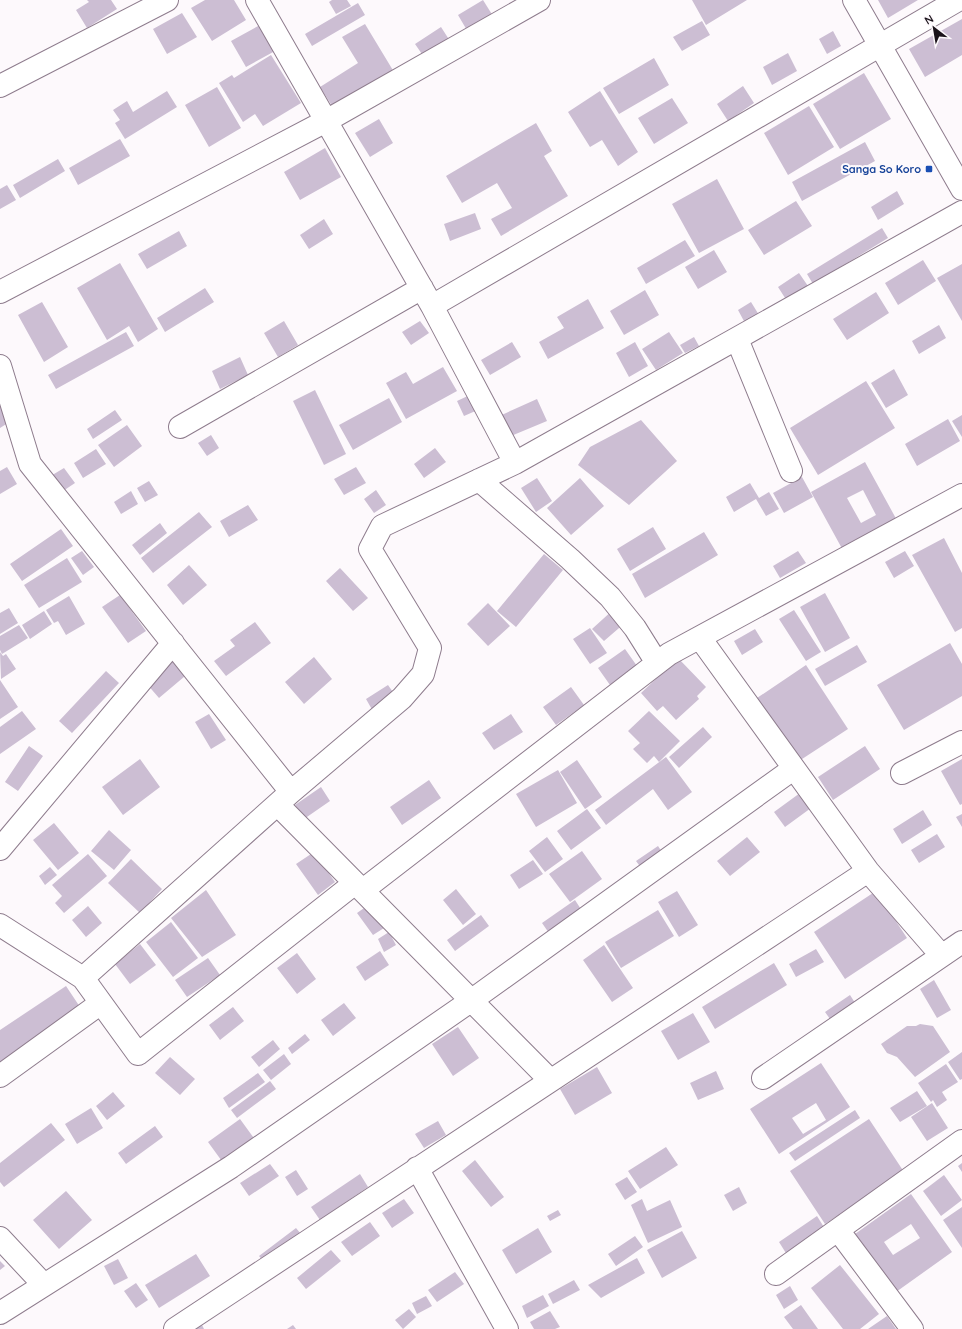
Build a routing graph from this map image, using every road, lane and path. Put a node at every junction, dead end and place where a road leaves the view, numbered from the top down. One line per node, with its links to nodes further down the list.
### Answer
1 (167, 0): 7 (street)
2 (256, 0): 8 (street)
3 (539, 0): 8 (street)
4 (854, 0): 6 (street)
5 (958, 0): 6 (street)
6 (880, 46): 9 (street); 12 (street)
7 (0, 86)
8 (326, 121): 11 (street); 12 (street)
9 (962, 189)
10 (962, 212): 13 (street)
11 (0, 292)
12 (427, 297): 15 (street); 16 (street)
13 (737, 339): 16 (street); 17 (street)
14 (0, 366): 21 (street)
15 (180, 427)
16 (515, 463): 18 (street)
17 (791, 471)
18 (479, 480): 22 (street); 26 (street)
19 (962, 495): 20 (street)
20 (700, 638): 22 (street); 24 (street)
21 (173, 644): 26 (street); 27 (street)
22 (657, 663): 29 (street)
23 (962, 742): 25 (street)
24 (793, 769): 28 (street); 34 (street)
25 (902, 773)
26 (284, 798): 29 (street); 33 (street)
27 (0, 848)
28 (868, 871): 32 (street); 38 (street)
29 (359, 886): 34 (street); 35 (street)
30 (0, 925): 33 (street)
31 (962, 942): 32 (street)
32 (941, 955): 37 (street)
33 (83, 978): 35 (street)
34 (472, 1000): 38 (street); 44 (street)
35 (101, 1003): 36 (street)
36 (0, 1076)
37 (763, 1078)
38 (550, 1080): 40 (street)
39 (962, 1141): 41 (street)
40 (417, 1168): 46 (street); 47 (street)
41 (838, 1230): 43 (street); 48 (street)
42 (0, 1238): 44 (street)
43 (776, 1274)
44 (44, 1285): 45 (street)
45 (0, 1313)
46 (175, 1329)
47 (508, 1329)
48 (912, 1329)

